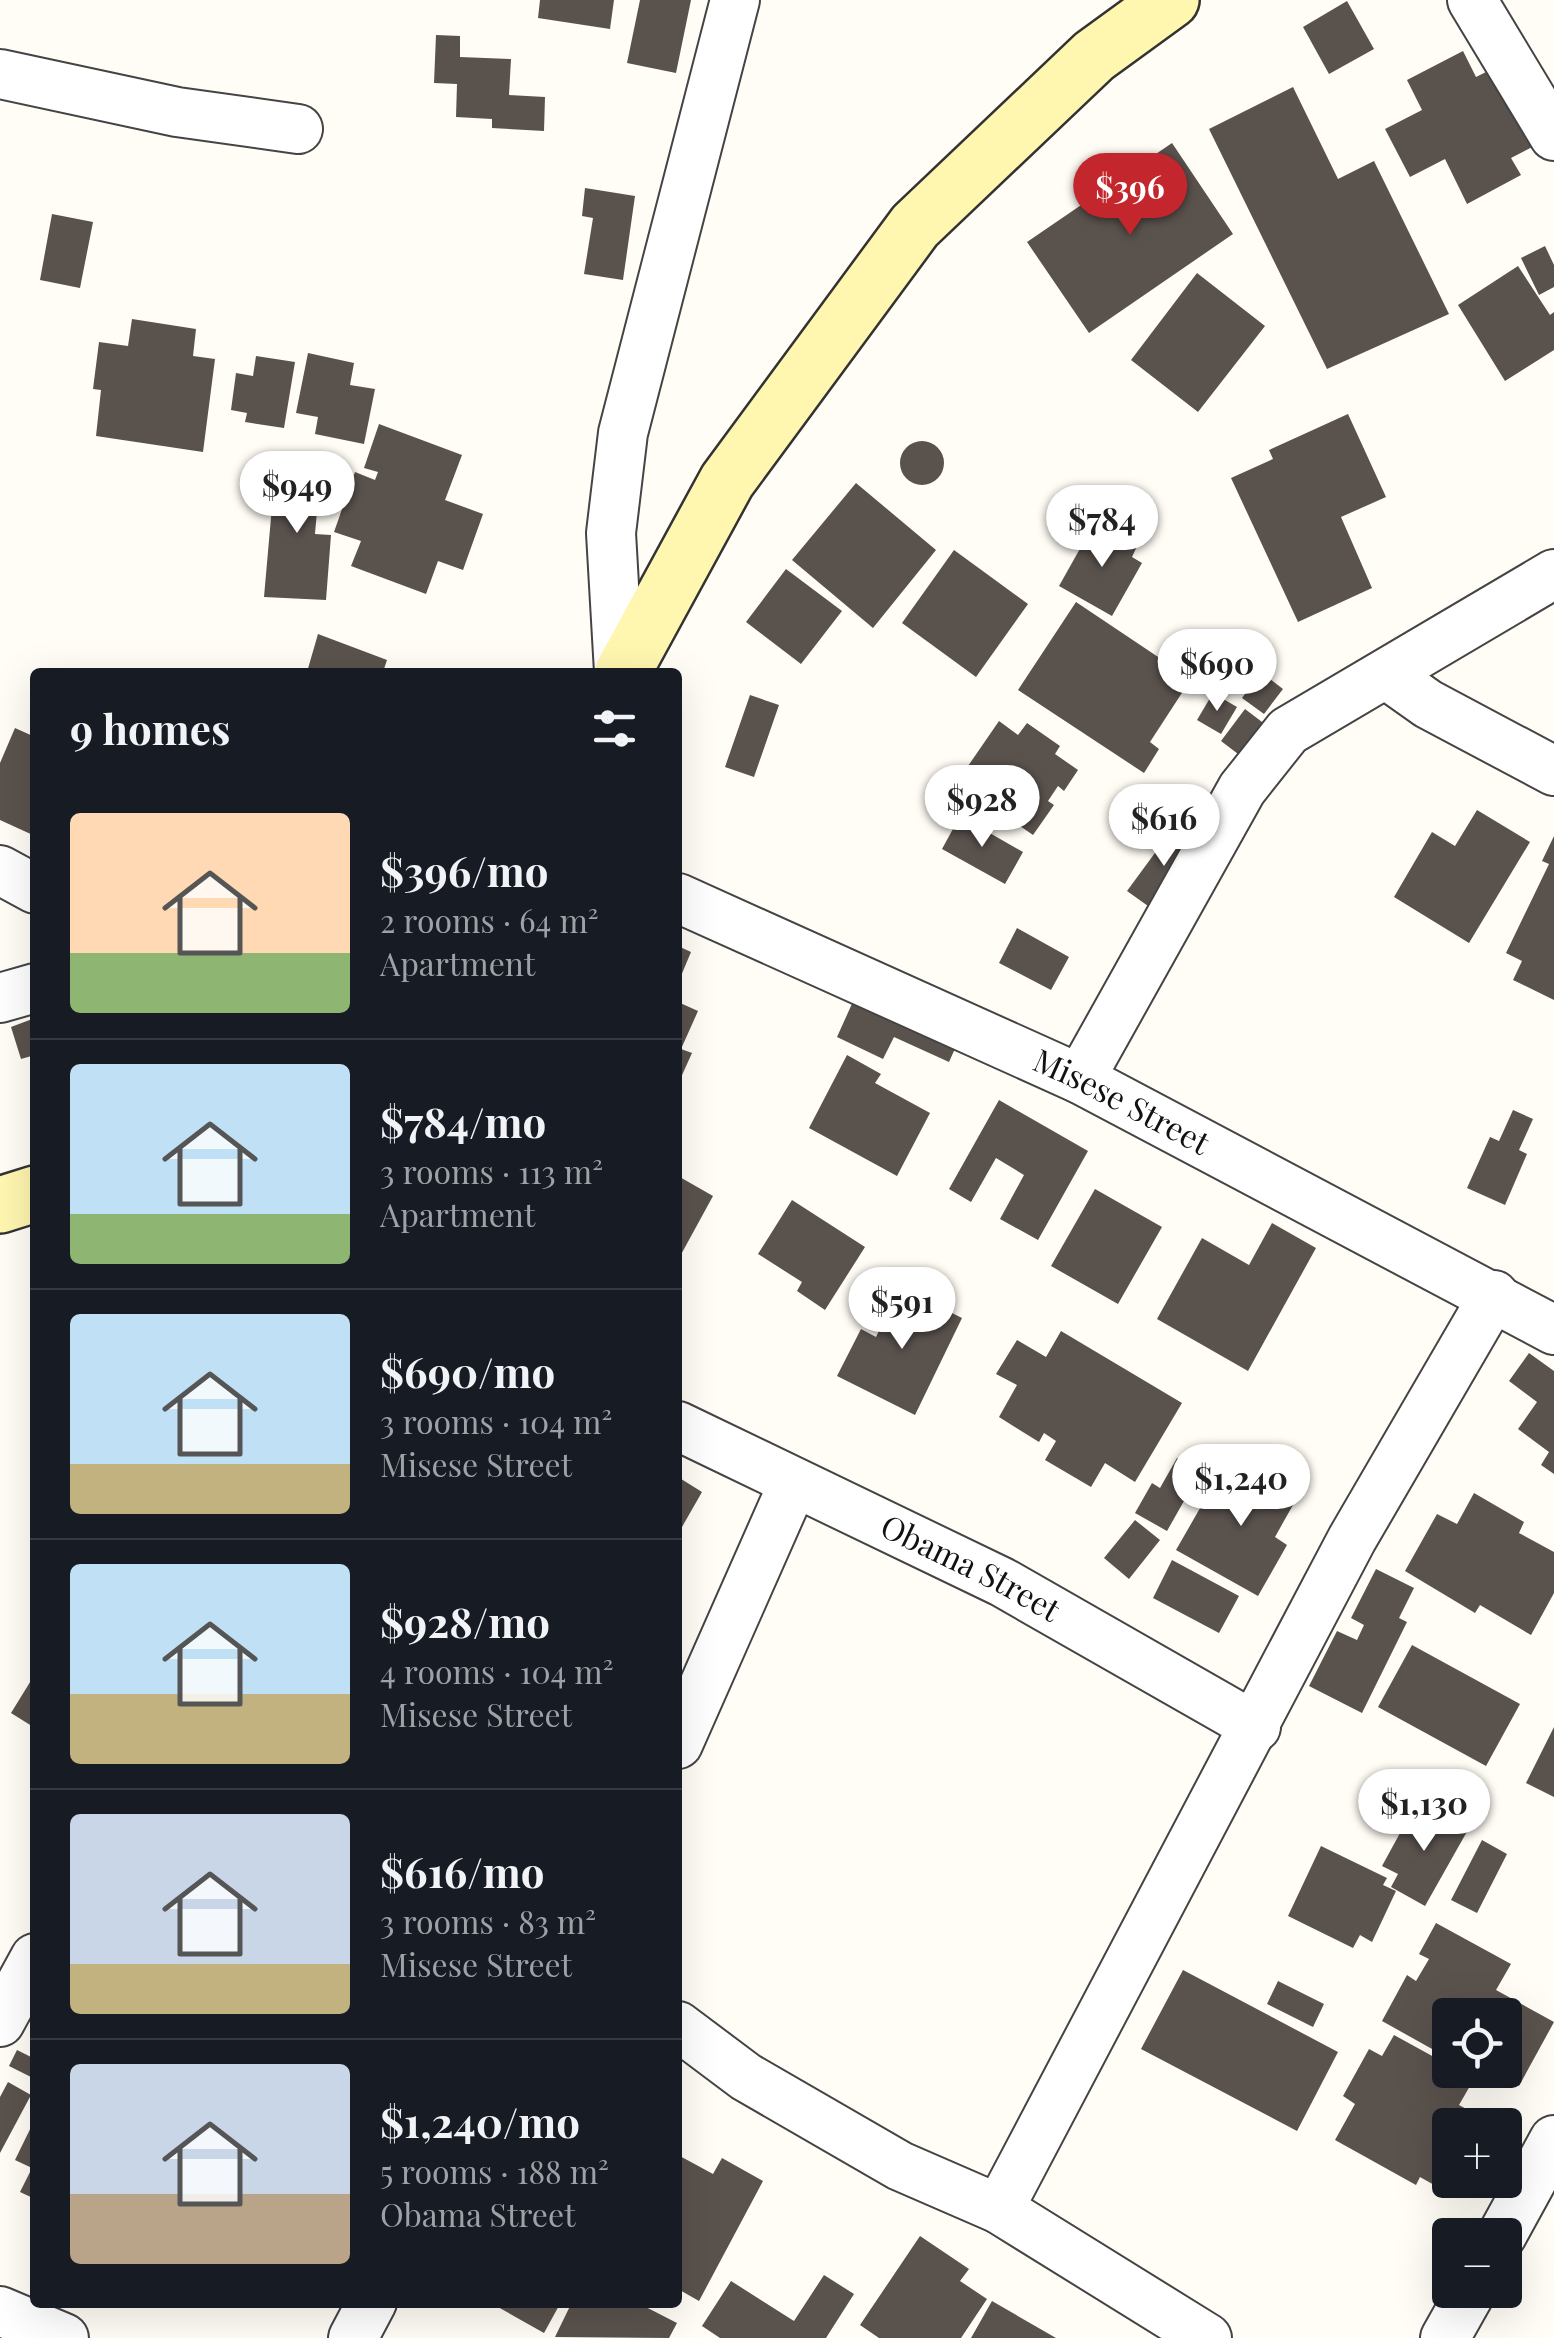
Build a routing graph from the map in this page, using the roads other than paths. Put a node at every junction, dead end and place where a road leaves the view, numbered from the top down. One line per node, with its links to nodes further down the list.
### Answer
1 (735, 0): 8 (street)
2 (1171, 0): 9 (street)
3 (1472, 0): 6 (street)
4 (0, 74): 5 (street)
5 (298, 129)
6 (1554, 136)
7 (1554, 574): 10 (street)
8 (621, 668)
9 (623, 668)
10 (1387, 675): 11 (street); 17 (street)
11 (1554, 771)
12 (0, 870): 13 (street)
13 (30, 886)
14 (682, 900): 17 (street, Misese Street)
15 (30, 989): 16 (street)
16 (0, 998)
17 (1080, 1079): 20 (street, Misese Street)
18 (30, 1196): 19 (street)
19 (0, 1205)
20 (1494, 1295): 21 (street, Misese Street); 24 (street)
21 (1554, 1330)
22 (682, 1428): 23 (street, Obama Street)
23 (793, 1484): 24 (street, Obama Street); 25 (street)
24 (1256, 1726): 30 (street)
25 (682, 1735)
26 (30, 1967): 27 (street)
27 (0, 2022)
28 (682, 2029): 30 (street)
29 (1554, 2140): 31 (street)
30 (999, 2210): 37 (street)
31 (1511, 2218)
32 (369, 2308): 36 (street)
33 (1462, 2308): 38 (street)
34 (0, 2310): 35 (street)
35 (64, 2338)
36 (354, 2338)
37 (1207, 2338)
38 (1445, 2338)

